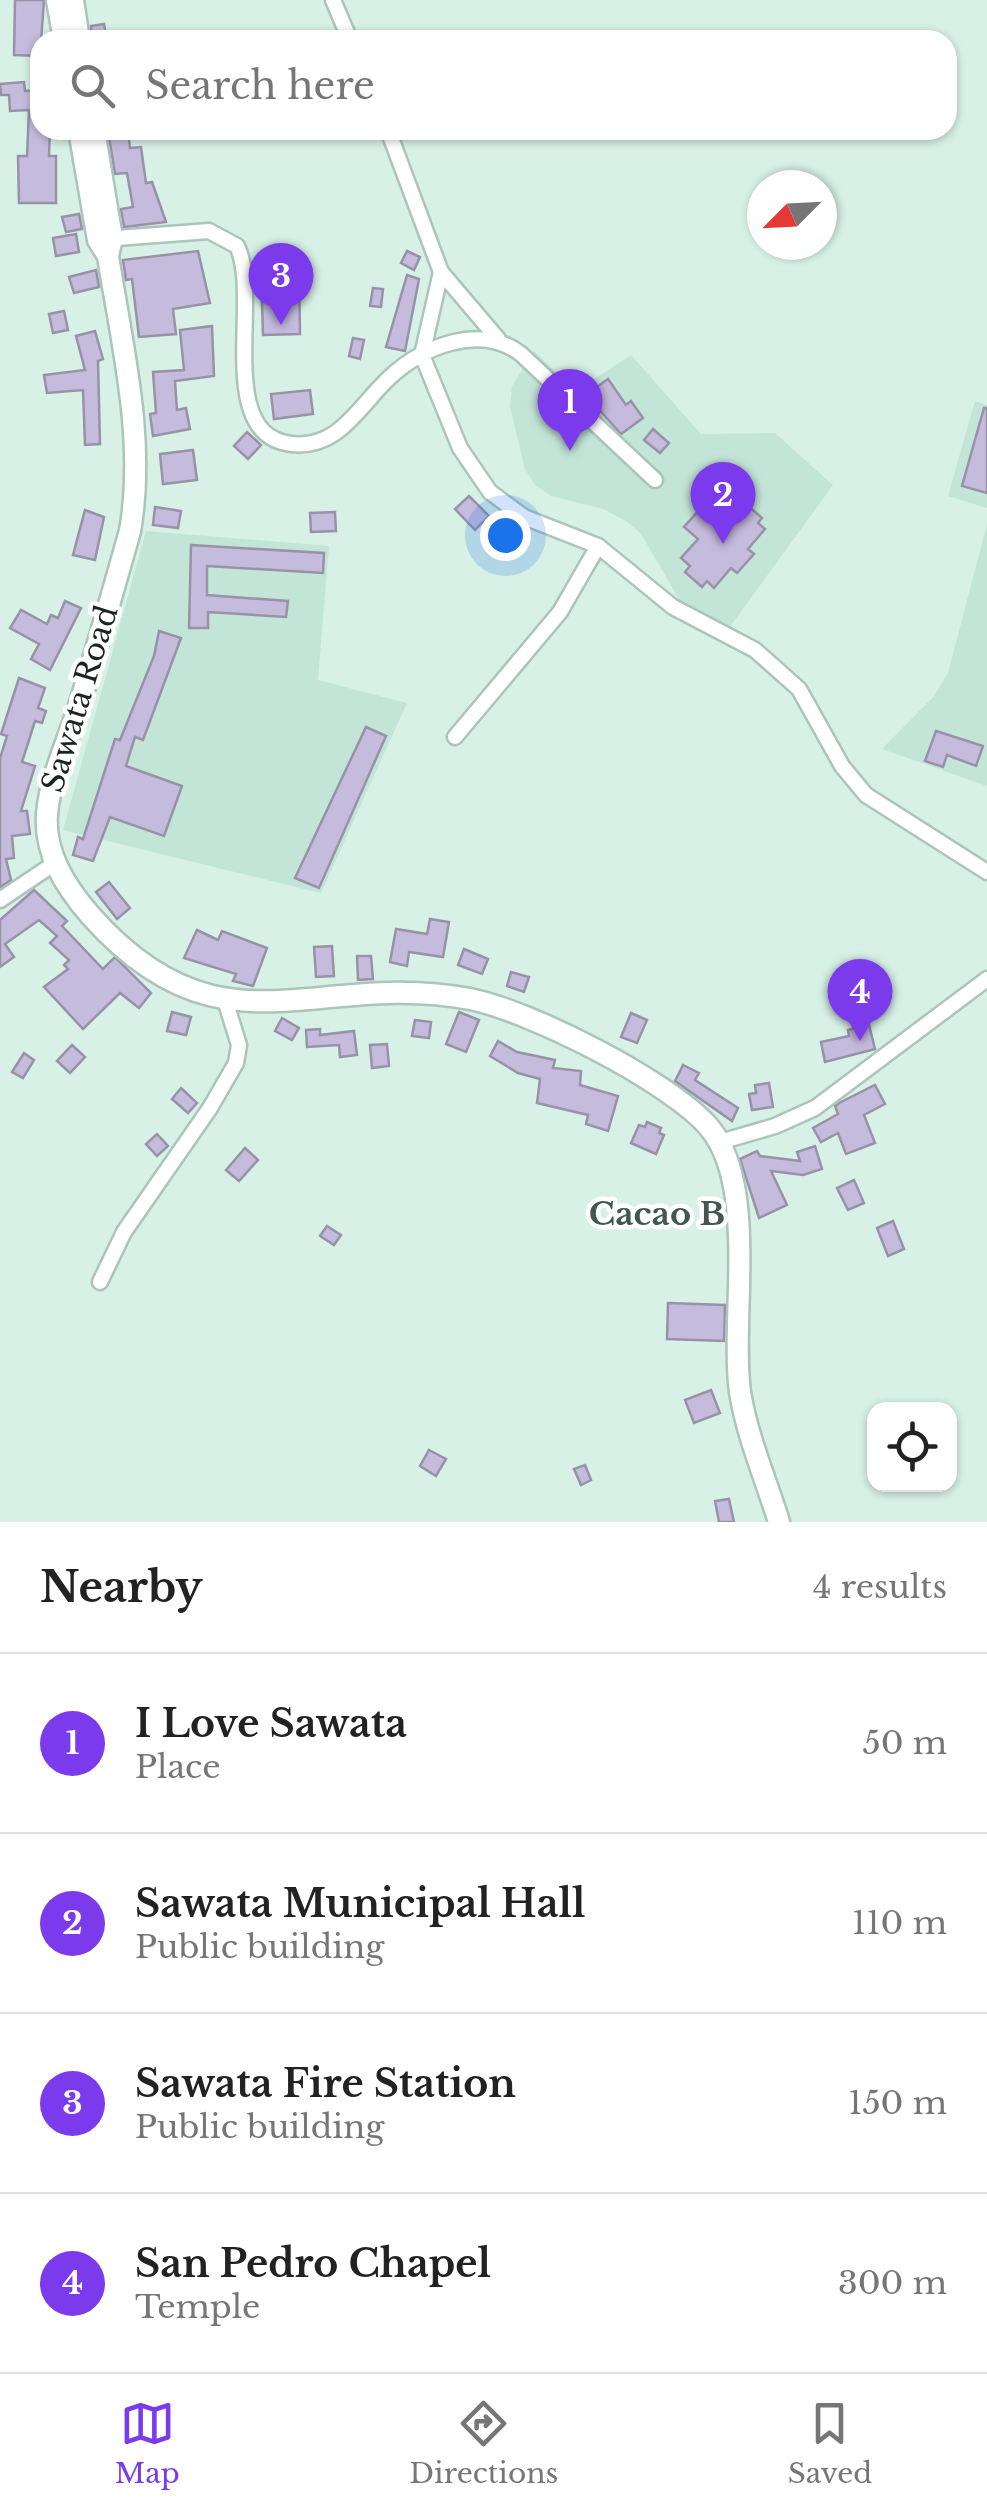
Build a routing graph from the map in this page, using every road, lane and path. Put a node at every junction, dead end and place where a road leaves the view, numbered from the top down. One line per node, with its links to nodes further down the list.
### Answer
1 (58, 0): 4 (main road)
2 (72, 0): 5 (main road)
3 (333, 0): 6 (street)
4 (62, 30)
5 (77, 30)
6 (346, 30)
7 (82, 140): 10 (main road, Sawata Road)
8 (95, 140): 10 (main road, Sawata Road)
9 (392, 140): 11 (street)
10 (106, 244): 13 (street); 17 (main road, Sawata Road)
11 (441, 272): 12 (street); 13 (street)
12 (498, 339): 13 (street); 14 (street)
13 (422, 356): 15 (street)
14 (655, 480)
15 (598, 546): 16 (street); 18 (street)
16 (455, 737)
17 (54, 862): 19 (street); 21 (main road, Sawata Road)
18 (987, 872)
19 (0, 900)
20 (987, 979): 22 (street)
21 (225, 1000): 22 (main road, Sawata Road); 23 (street)
22 (720, 1142): 24 (main road)
23 (100, 1282)
24 (780, 1522)

